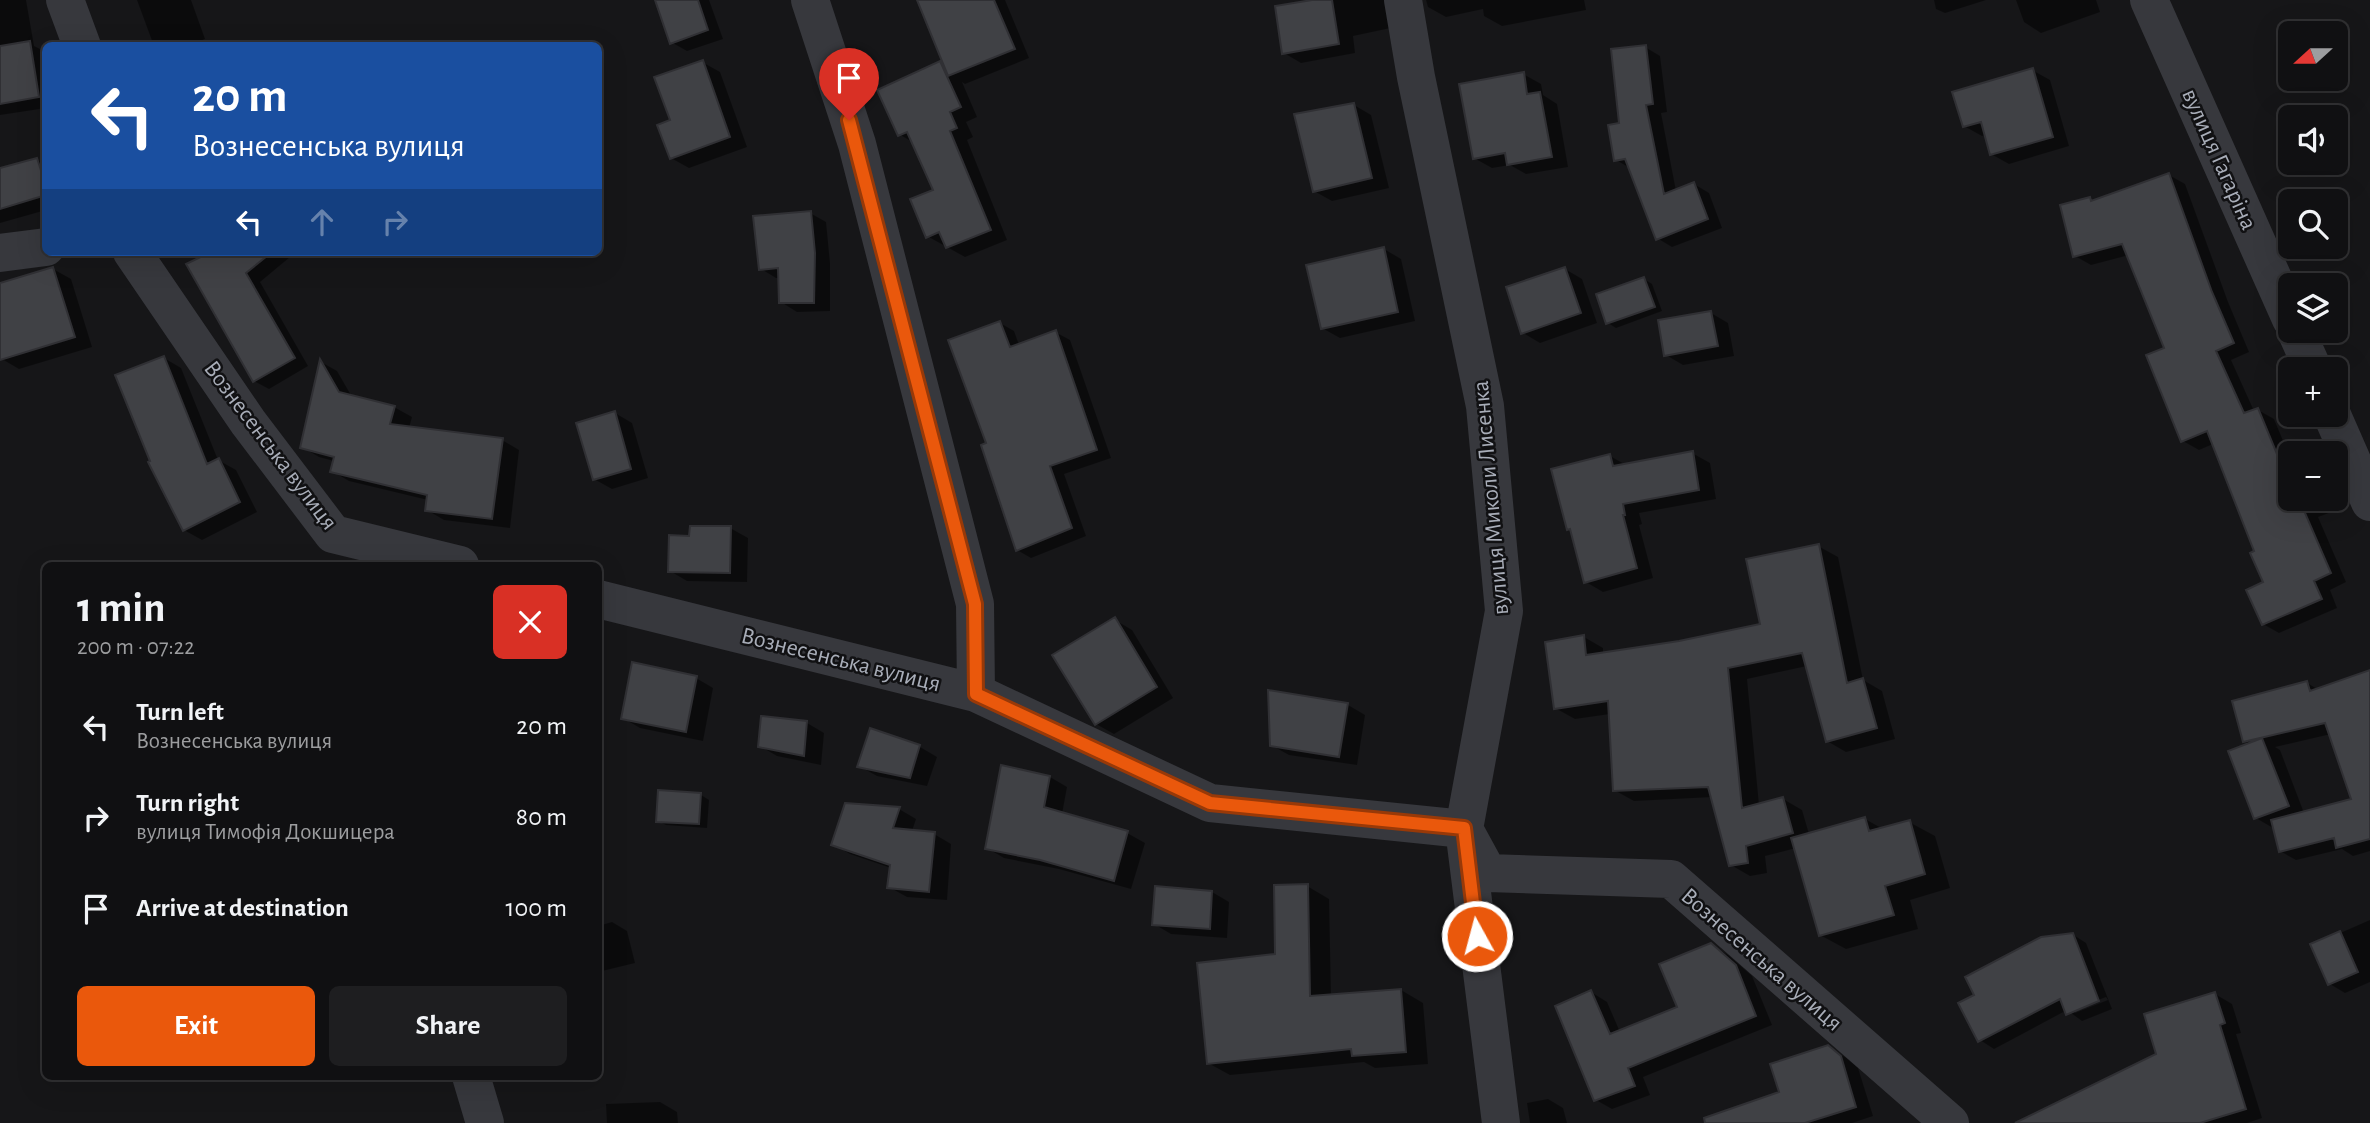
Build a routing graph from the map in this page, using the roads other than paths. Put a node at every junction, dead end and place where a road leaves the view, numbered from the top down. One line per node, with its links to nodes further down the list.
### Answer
1 (65, 0): 5 (street)
2 (810, 0): 15 (street)
3 (1403, 0): 16 (street, вулиця Миколи Лисенка)
4 (2149, 0): 9 (street, вулиця Гагаріна)
5 (81, 42)
6 (42, 248): 7 (street)
7 (0, 253)
8 (135, 256): 12 (street, Вознесенська вулиця)
9 (2278, 290)
10 (2337, 427): 11 (street)
11 (2370, 502)
12 (338, 550): 13 (street, Вознесенська вулиця)
13 (436, 562)
14 (602, 600): 15 (street, Вознесенська вулиця)
15 (976, 694): 16 (street, Вознесенська вулиця)
16 (1464, 828): 19 (street, вулиця Миколи Лисенка); 20 (street, Вознесенська вулиця)
17 (472, 1080): 18 (street)
18 (485, 1123)
19 (1501, 1123)
20 (1950, 1123)

